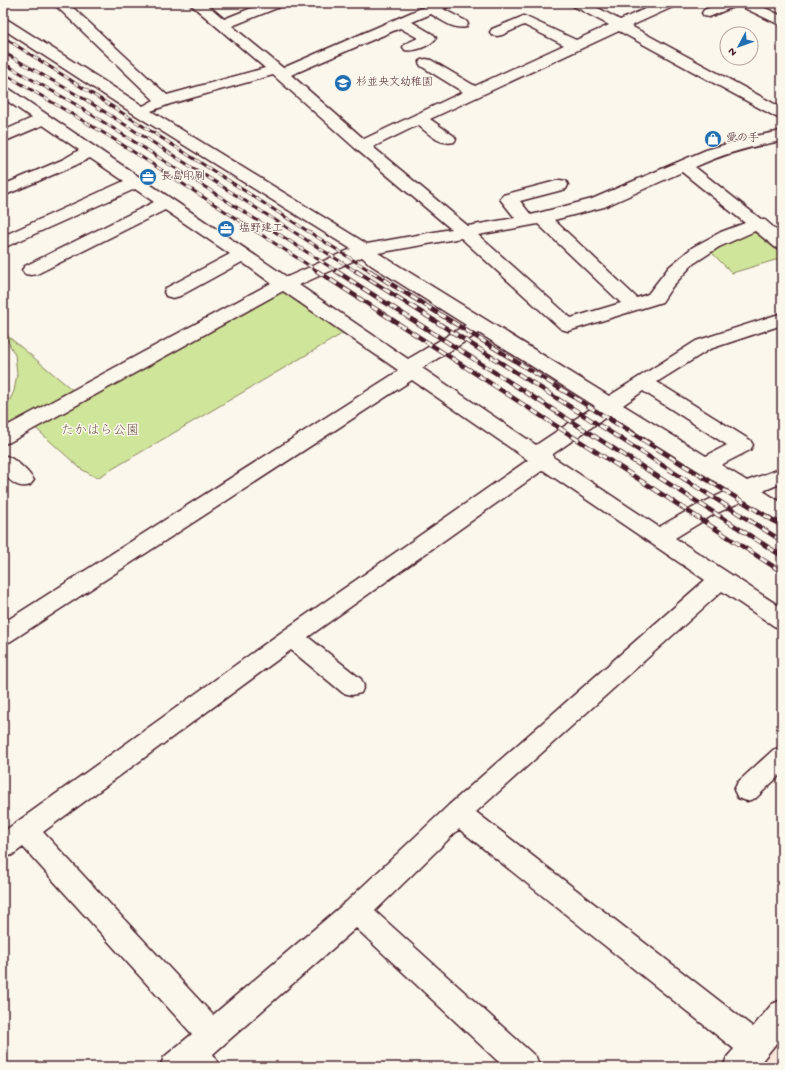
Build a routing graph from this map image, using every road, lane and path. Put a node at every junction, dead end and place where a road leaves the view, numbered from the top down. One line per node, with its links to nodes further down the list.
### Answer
1 (60, 3): 24 (street)
2 (196, 3): 15 (street)
3 (277, 3): 15 (street)
4 (445, 3): 9 (street)
5 (578, 3): 16 (street)
6 (670, 3): 16 (street)
7 (732, 3): 10 (street)
8 (744, 3): 12 (street)
9 (431, 9): 11 (street); 14 (street)
10 (709, 13)
11 (401, 22): 19 (street); 21 (street)
12 (782, 22)
13 (3, 23): 25 (street)
14 (461, 24)
15 (222, 26): 21 (street)
16 (619, 26): 18 (street); 26 (street)
17 (497, 32): 18 (street)
18 (577, 46): 23 (street)
19 (410, 47)
20 (426, 63): 23 (street)
21 (278, 72): 24 (street); 32 (street)
22 (3, 91): 27 (street)
23 (474, 92): 28 (street)
24 (164, 101): 25 (street)
25 (140, 111): 44 (street)
26 (782, 114)
27 (44, 119): 30 (street); 33 (street)
28 (419, 119): 31 (street); 32 (street)
29 (782, 136): 34 (street)
30 (3, 137)
31 (448, 139)
32 (362, 146): 41 (street)
33 (91, 151): 35 (street); 37 (street)
34 (684, 166): 39 (street); 40 (street)
35 (136, 182): 38 (street); 42 (street)
36 (560, 185): 39 (street)
37 (3, 191)
38 (166, 203): 45 (street); 46 (street)
39 (535, 220): 41 (street); 49 (street)
40 (769, 228): 43 (street); 49 (street)
41 (465, 232): 44 (street); 49 (street)
42 (3, 244)
43 (782, 244)
44 (364, 250): 47 (street); 51 (street)
45 (242, 255): 47 (street); 48 (street)
46 (31, 270)
47 (286, 284): 52 (street); 55 (street)
48 (172, 292)
49 (633, 304)
50 (782, 319): 53 (street)
51 (480, 324): 52 (street); 54 (street)
52 (409, 367): 56 (street); 66 (street)
53 (644, 382): 54 (street); 58 (street)
54 (608, 405): 56 (street); 58 (street)
55 (3, 438)
56 (543, 460): 63 (street); 67 (street)
57 (3, 462): 60 (street)
58 (705, 465): 61 (street)
59 (782, 475): 61 (street)
60 (23, 480)
61 (744, 489): 62 (street); 63 (street)
62 (782, 513)
63 (659, 538): 64 (street)
64 (721, 579): 65 (street); 71 (street)
65 (782, 620)
66 (3, 635)
67 (291, 637): 68 (street); 72 (street)
68 (352, 686)
69 (782, 757): 70 (street)
70 (747, 790)
71 (458, 813): 74 (street); 77 (street)
72 (25, 831): 73 (street); 76 (street)
73 (3, 847)
74 (356, 911): 76 (street); 78 (street)
75 (782, 1014): 77 (street)
76 (196, 1055)
77 (746, 1057)
78 (525, 1067)

